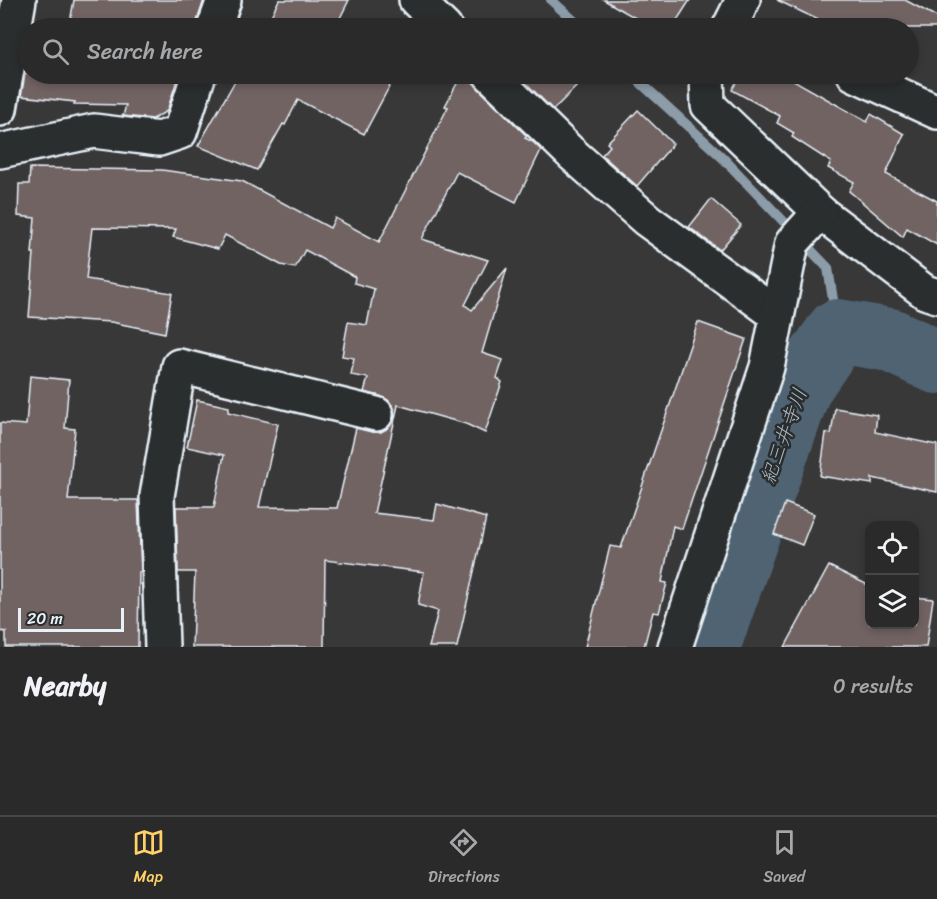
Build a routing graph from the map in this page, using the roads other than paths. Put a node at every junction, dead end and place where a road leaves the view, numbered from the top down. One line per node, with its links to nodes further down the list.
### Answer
1 (19, 0): 10 (street)
2 (224, 0): 4 (street)
3 (416, 0): 5 (street)
4 (218, 18)
5 (435, 18)
6 (196, 84): 12 (street)
7 (500, 84): 15 (street)
8 (707, 84): 13 (street)
9 (876, 84): 11 (street)
10 (0, 109)
11 (937, 112)
12 (0, 151)
13 (809, 225): 14 (street); 15 (street)
14 (937, 296)
15 (777, 315): 18 (street)
16 (376, 414): 17 (street)
17 (162, 647)
18 (675, 647)

